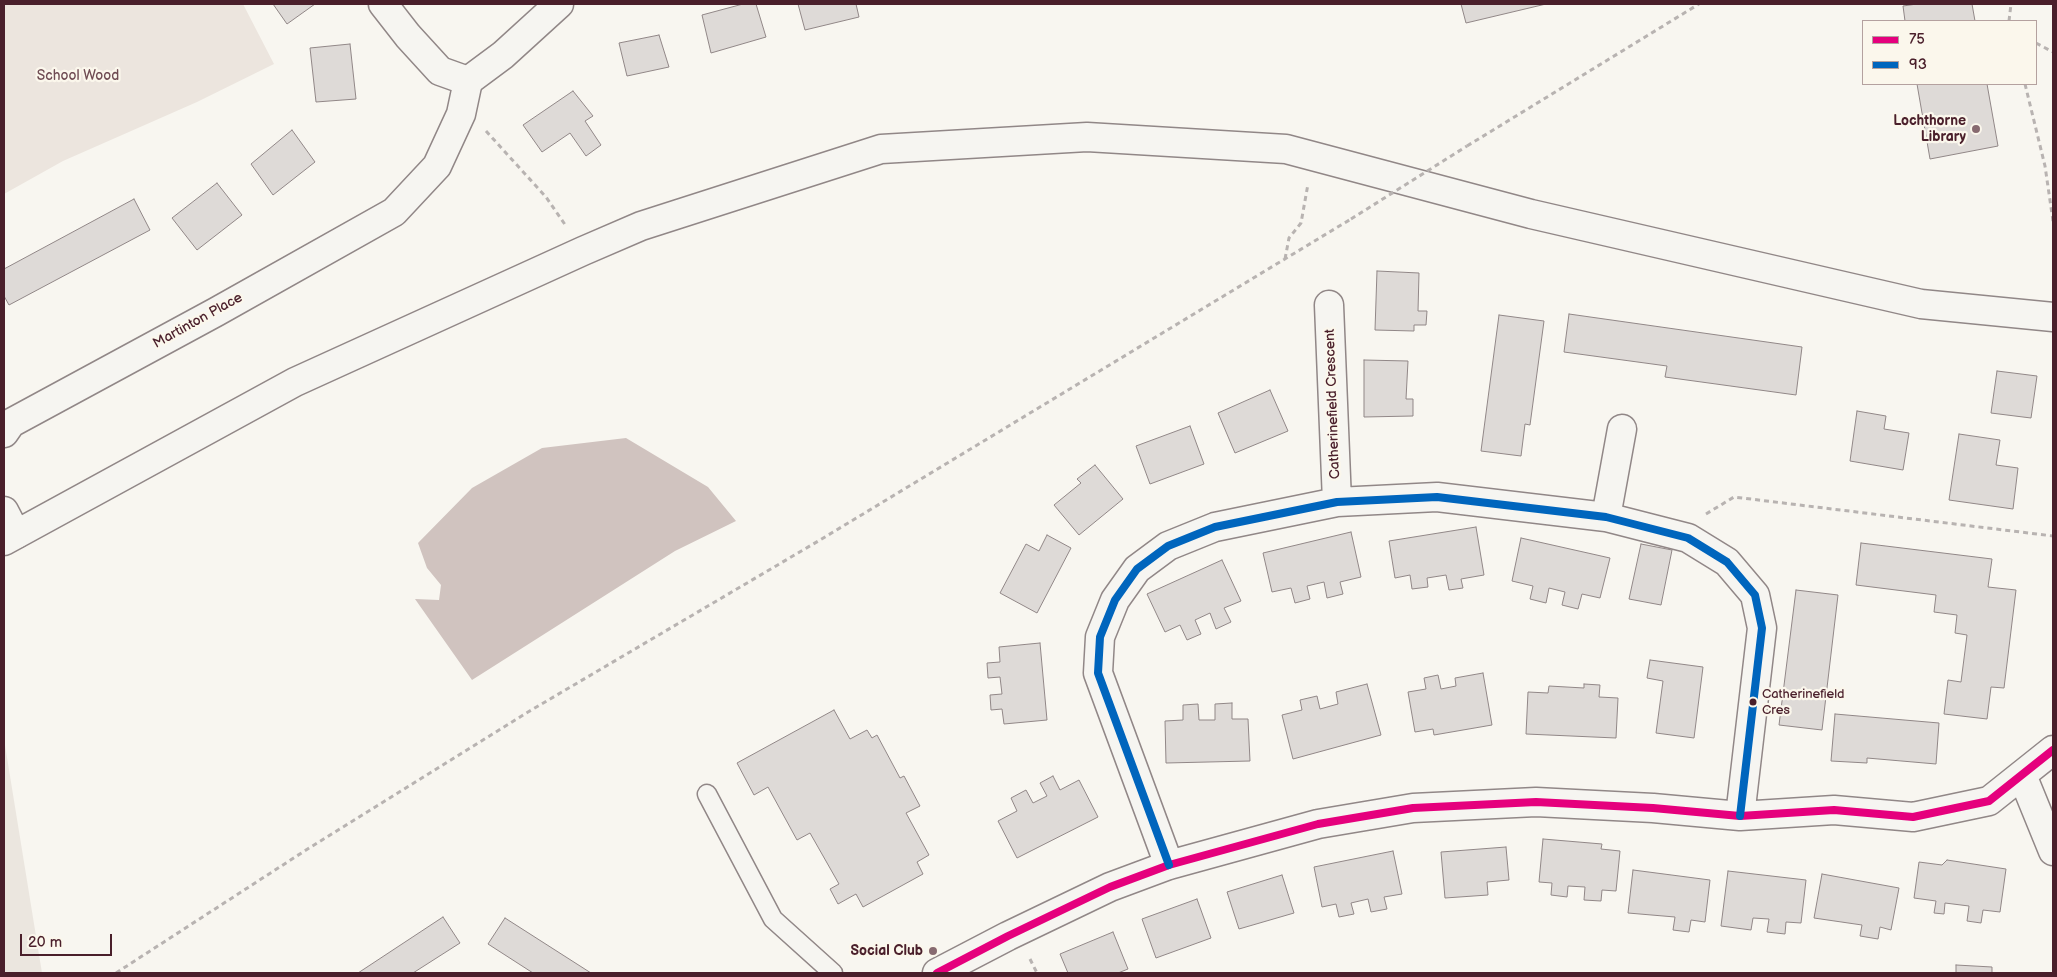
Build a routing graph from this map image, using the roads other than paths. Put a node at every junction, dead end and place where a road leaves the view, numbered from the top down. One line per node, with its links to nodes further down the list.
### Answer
1 (383, 4): 3 (main road)
2 (559, 4): 3 (main road)
3 (468, 81): 7 (main road, Martinton Place)
4 (1329, 305): 8 (main road, Catherinefield Crescent)
5 (2053, 317): 10 (main road)
6 (1622, 429): 9 (main road)
7 (4, 433)
8 (1336, 502): 9 (main road); 16 (main road)
9 (1606, 517): 14 (main road)
10 (7, 532)
11 (2053, 750): 12 (main road)
12 (2022, 775): 14 (main road); 15 (main road)
13 (707, 794): 17 (lane)
14 (1740, 816): 16 (main road)
15 (2053, 851)
16 (1169, 865): 18 (main road)
17 (833, 973)
18 (937, 973)

